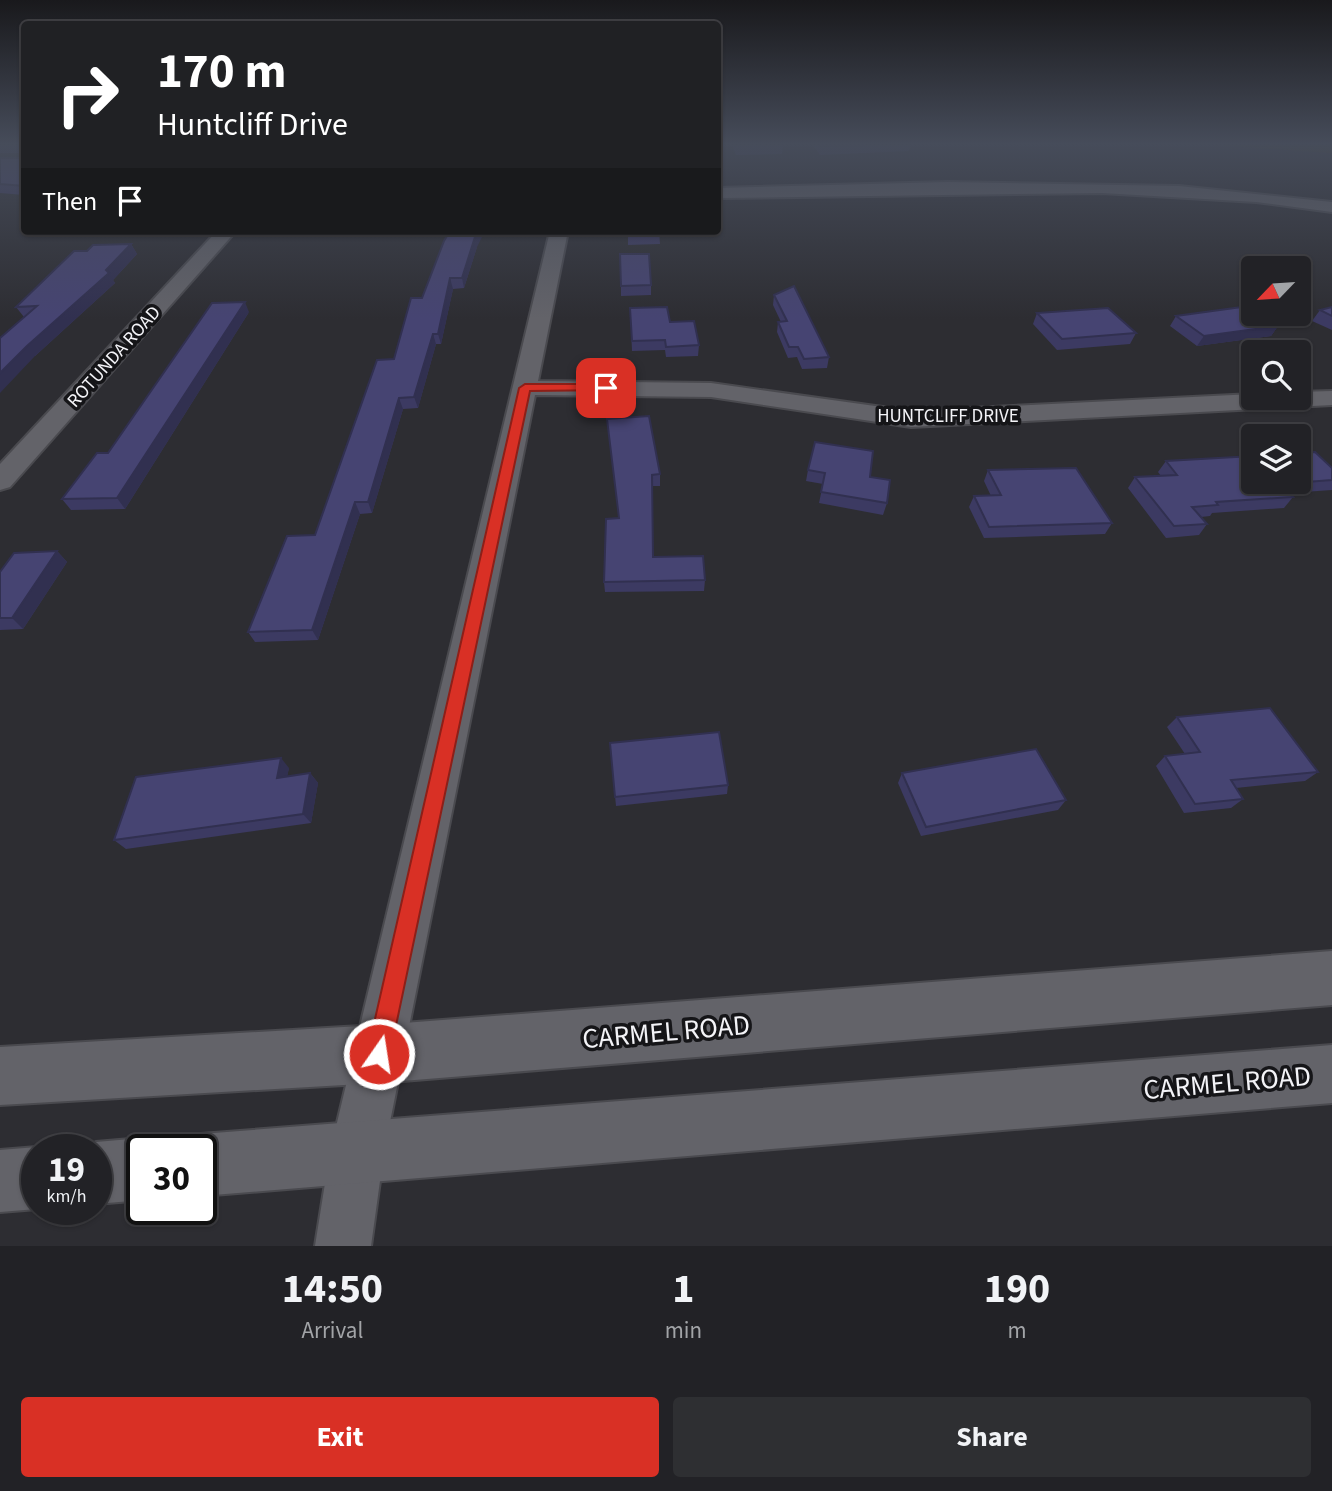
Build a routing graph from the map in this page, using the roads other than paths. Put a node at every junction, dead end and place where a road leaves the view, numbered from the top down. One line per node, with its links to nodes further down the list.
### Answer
1 (1303, 203): 2 (street)
2 (1332, 207)
3 (223, 235): 7 (street, ROTUNDA ROAD)
4 (558, 235): 5 (street)
5 (525, 388): 6 (street, HUNTCLIFF DRIVE); 9 (street)
6 (1332, 398)
7 (0, 481)
8 (1332, 978): 9 (main road, CARMEL ROAD)
9 (379, 1054): 11 (main road, CARMEL ROAD); 12 (street)
10 (1332, 1074): 12 (main road, CARMEL ROAD)
11 (0, 1076)
12 (357, 1152): 13 (main road, CARMEL ROAD); 16 (street)
13 (217, 1164)
14 (21, 1179): 15 (main road)
15 (0, 1181)
16 (344, 1246)

